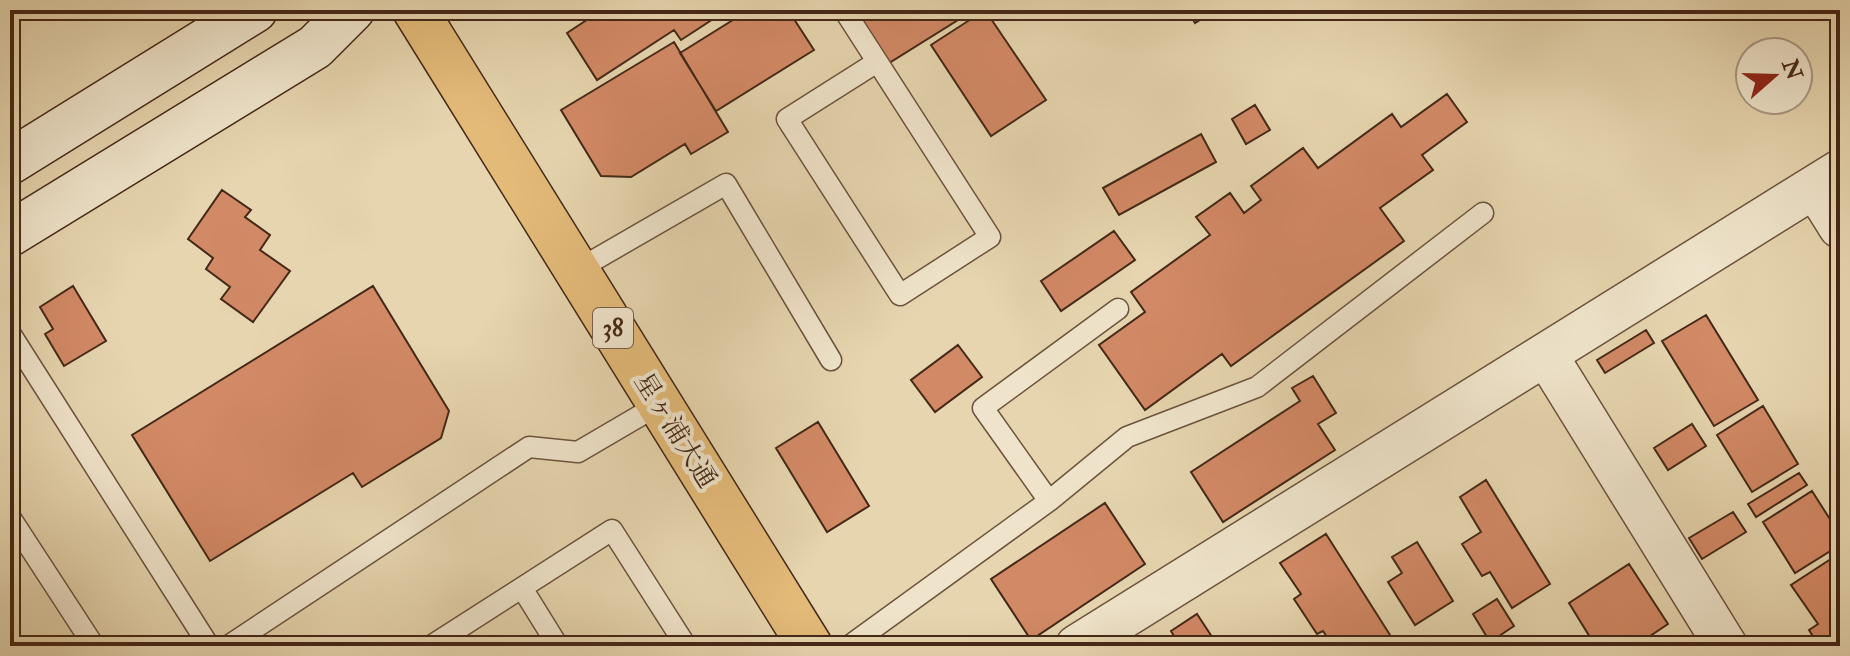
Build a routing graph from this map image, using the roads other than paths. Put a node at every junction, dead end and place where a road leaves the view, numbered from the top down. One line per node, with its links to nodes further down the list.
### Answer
1 (255, 10): 6 (street)
2 (352, 10): 10 (street)
3 (415, 10): 11 (highway, 星ヶ浦大通 / 38)
4 (844, 10): 5 (lane)
5 (877, 62): 5 (lane)
6 (10, 162)
7 (1828, 179): 9 (street); 14 (street)
8 (1483, 213): 17 (lane)
9 (1840, 227)
10 (10, 234)
11 (577, 270): 15 (lane); 16 (highway, 星ヶ浦大通 / 38)
12 (1118, 309): 17 (lane)
13 (10, 333): 22 (lane)
14 (1546, 355): 20 (street); 29 (street)
15 (831, 360)
16 (660, 404): 23 (lane); 27 (highway, 星ヶ浦大通 / 38)
17 (1049, 501): 28 (lane)
18 (10, 517): 21 (lane)
19 (522, 588): 24 (lane); 25 (lane); 26 (lane)
20 (1711, 640)
21 (94, 646)
22 (209, 646)
23 (228, 646)
24 (431, 646)
25 (558, 646)
26 (686, 646)
27 (810, 646)
28 (849, 646)
29 (1077, 646)

